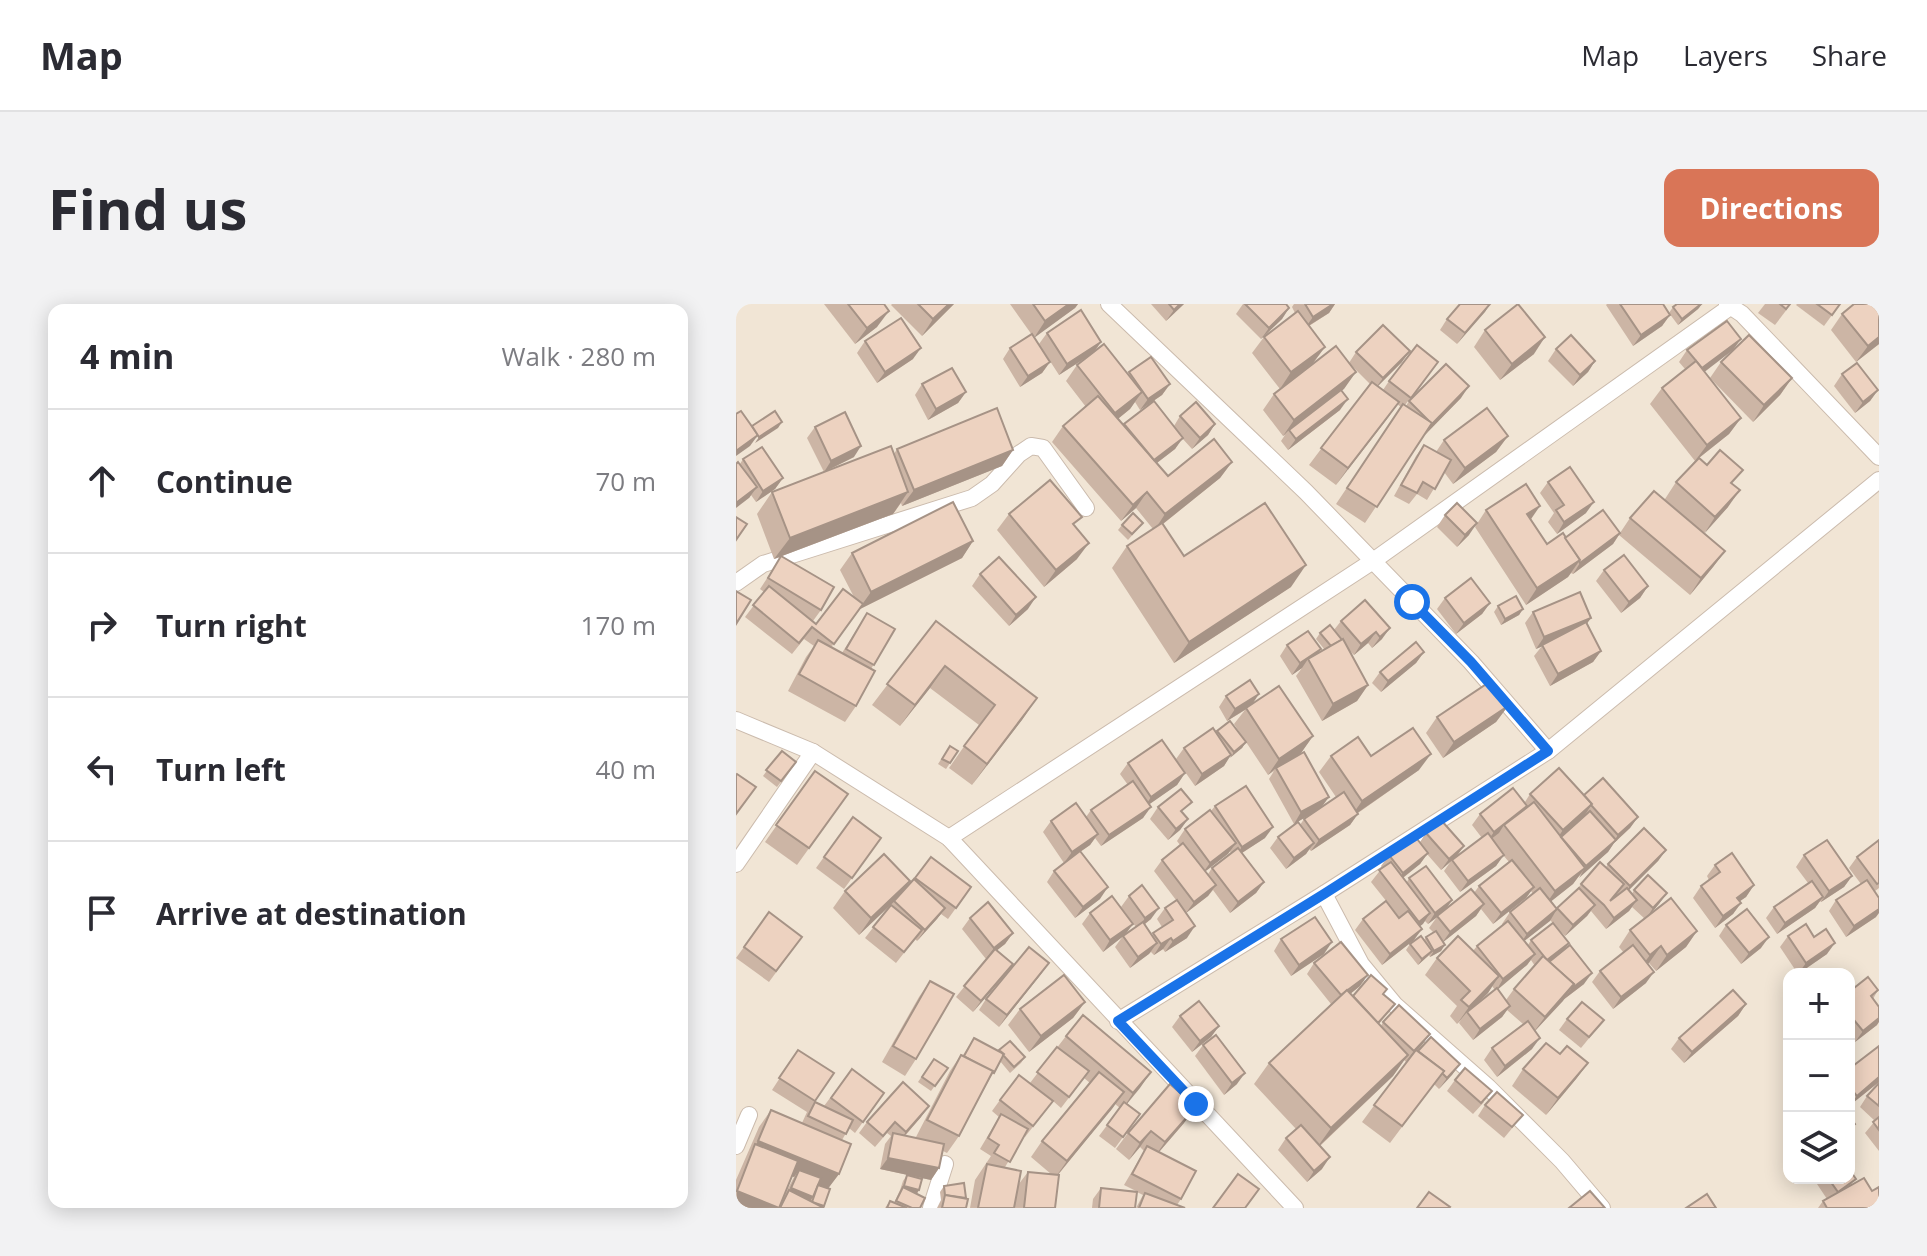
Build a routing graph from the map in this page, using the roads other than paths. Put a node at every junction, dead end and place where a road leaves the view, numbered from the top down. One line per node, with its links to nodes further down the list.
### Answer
1 (1109, 304): 6 (street)
2 (1729, 305): 3 (street); 6 (street)
3 (1879, 457)
4 (1879, 480): 9 (street)
5 (1086, 508): 7 (street)
6 (1373, 561): 9 (street); 11 (street)
7 (736, 583)
8 (736, 720): 10 (street)
9 (1548, 751): 13 (street)
10 (813, 752): 11 (street); 12 (street)
11 (949, 838): 14 (street)
12 (736, 864)
13 (1324, 894): 14 (street); 20 (street)
14 (1118, 1021): 19 (street)
15 (749, 1115): 16 (street)
16 (736, 1146)
17 (945, 1164): 18 (street)
18 (931, 1208)
19 (1295, 1208)
20 (1602, 1208)

